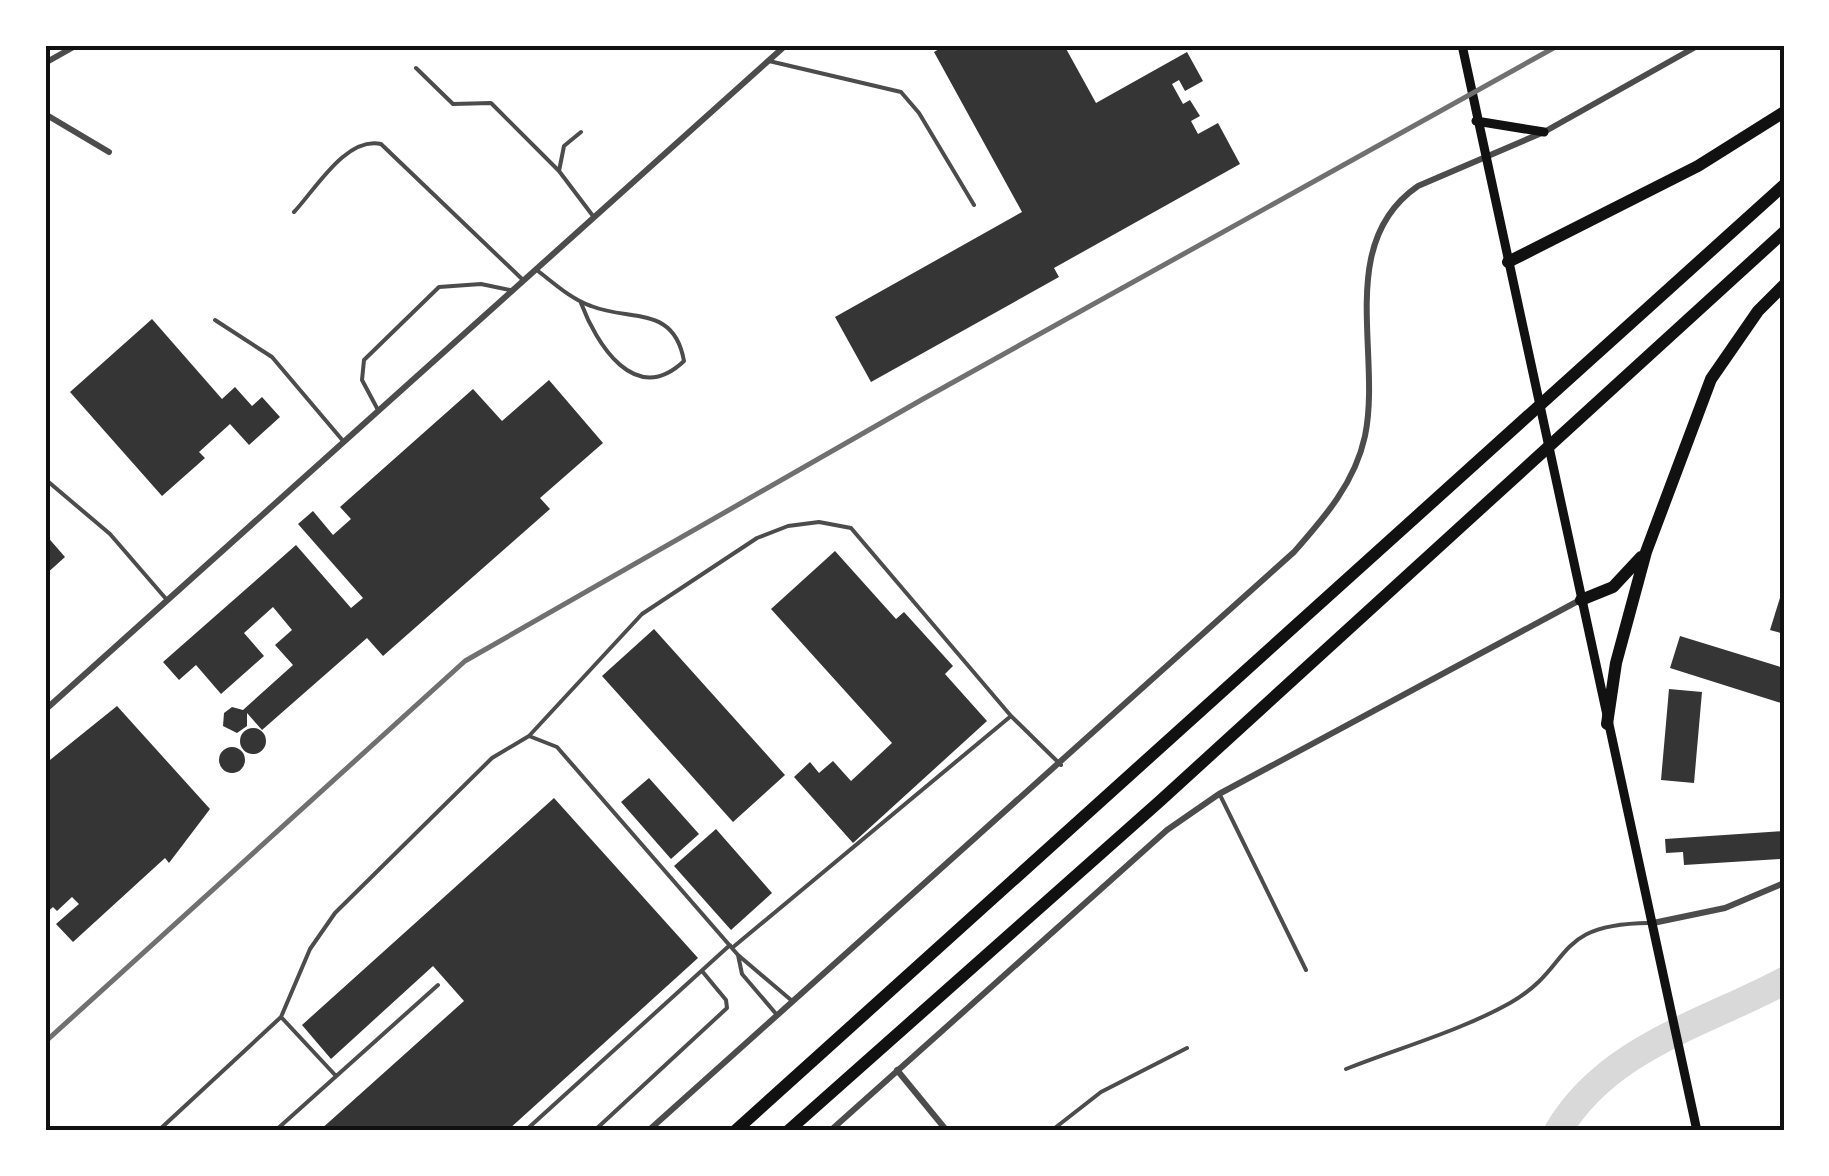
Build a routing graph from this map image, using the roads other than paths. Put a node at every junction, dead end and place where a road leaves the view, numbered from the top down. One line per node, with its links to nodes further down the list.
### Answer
1 (77, 45): 6 (street)
2 (786, 45): 5 (street)
3 (1462, 45): 10 (main road)
4 (1699, 45): 12 (street)
5 (769, 61): 17 (lane); 19 (street)
6 (45, 63)
7 (416, 68): 15 (lane)
8 (1784, 112): 21 (highway)
9 (45, 114): 13 (street)
10 (1476, 122): 12 (main road); 14 (main road)
11 (581, 132): 15 (lane)
12 (1544, 132): 14 (street)
13 (109, 152)
14 (1484, 157): 21 (main road); 38 (street)
15 (559, 171): 19 (lane)
16 (1784, 185): 59 (highway)
17 (974, 205)
18 (294, 212): 23 (lane)
19 (593, 216): 22 (street)
20 (1784, 232): 60 (highway)
21 (1508, 262): 33 (main road)
22 (534, 268): 23 (street); 26 (lane)
23 (522, 279): 25 (street)
24 (1784, 284): 31 (highway)
25 (510, 290): 28 (street); 28 (lane)
26 (581, 302): 26 (lane)
27 (215, 320): 29 (lane)
28 (378, 410): 29 (street)
29 (344, 442): 32 (street)
30 (45, 479): 32 (lane)
31 (1646, 552): 33 (highway); 36 (highway)
32 (167, 600): 34 (street)
33 (1582, 600): 36 (main road); 39 (street)
34 (45, 710)
35 (1011, 716): 37 (lane); 38 (lane); 42 (lane)
36 (1607, 724): 41 (main road)
37 (529, 736): 42 (lane); 49 (lane)
38 (1061, 765): 47 (street)
39 (1219, 794): 44 (lane); 52 (street)
40 (1784, 883): 41 (street)
41 (1654, 923): 51 (lane); 64 (main road)
42 (731, 947): 43 (lane); 45 (lane)
43 (738, 955): 47 (lane); 48 (lane)
44 (1306, 970)
45 (702, 971): 56 (lane); 57 (lane)
46 (438, 984): 53 (lane)
47 (792, 1001): 48 (street)
48 (777, 1016): 58 (street)
49 (281, 1017): 53 (lane); 54 (lane)
50 (1187, 1048): 63 (lane)
51 (1346, 1069)
52 (897, 1070): 61 (street); 62 (street)
53 (336, 1076): 55 (lane)
54 (158, 1131)
55 (275, 1131)
56 (525, 1131)
57 (594, 1131)
58 (648, 1131)
59 (735, 1131)
60 (788, 1131)
61 (830, 1131)
62 (947, 1131)
63 (1051, 1131)
64 (1697, 1131)

